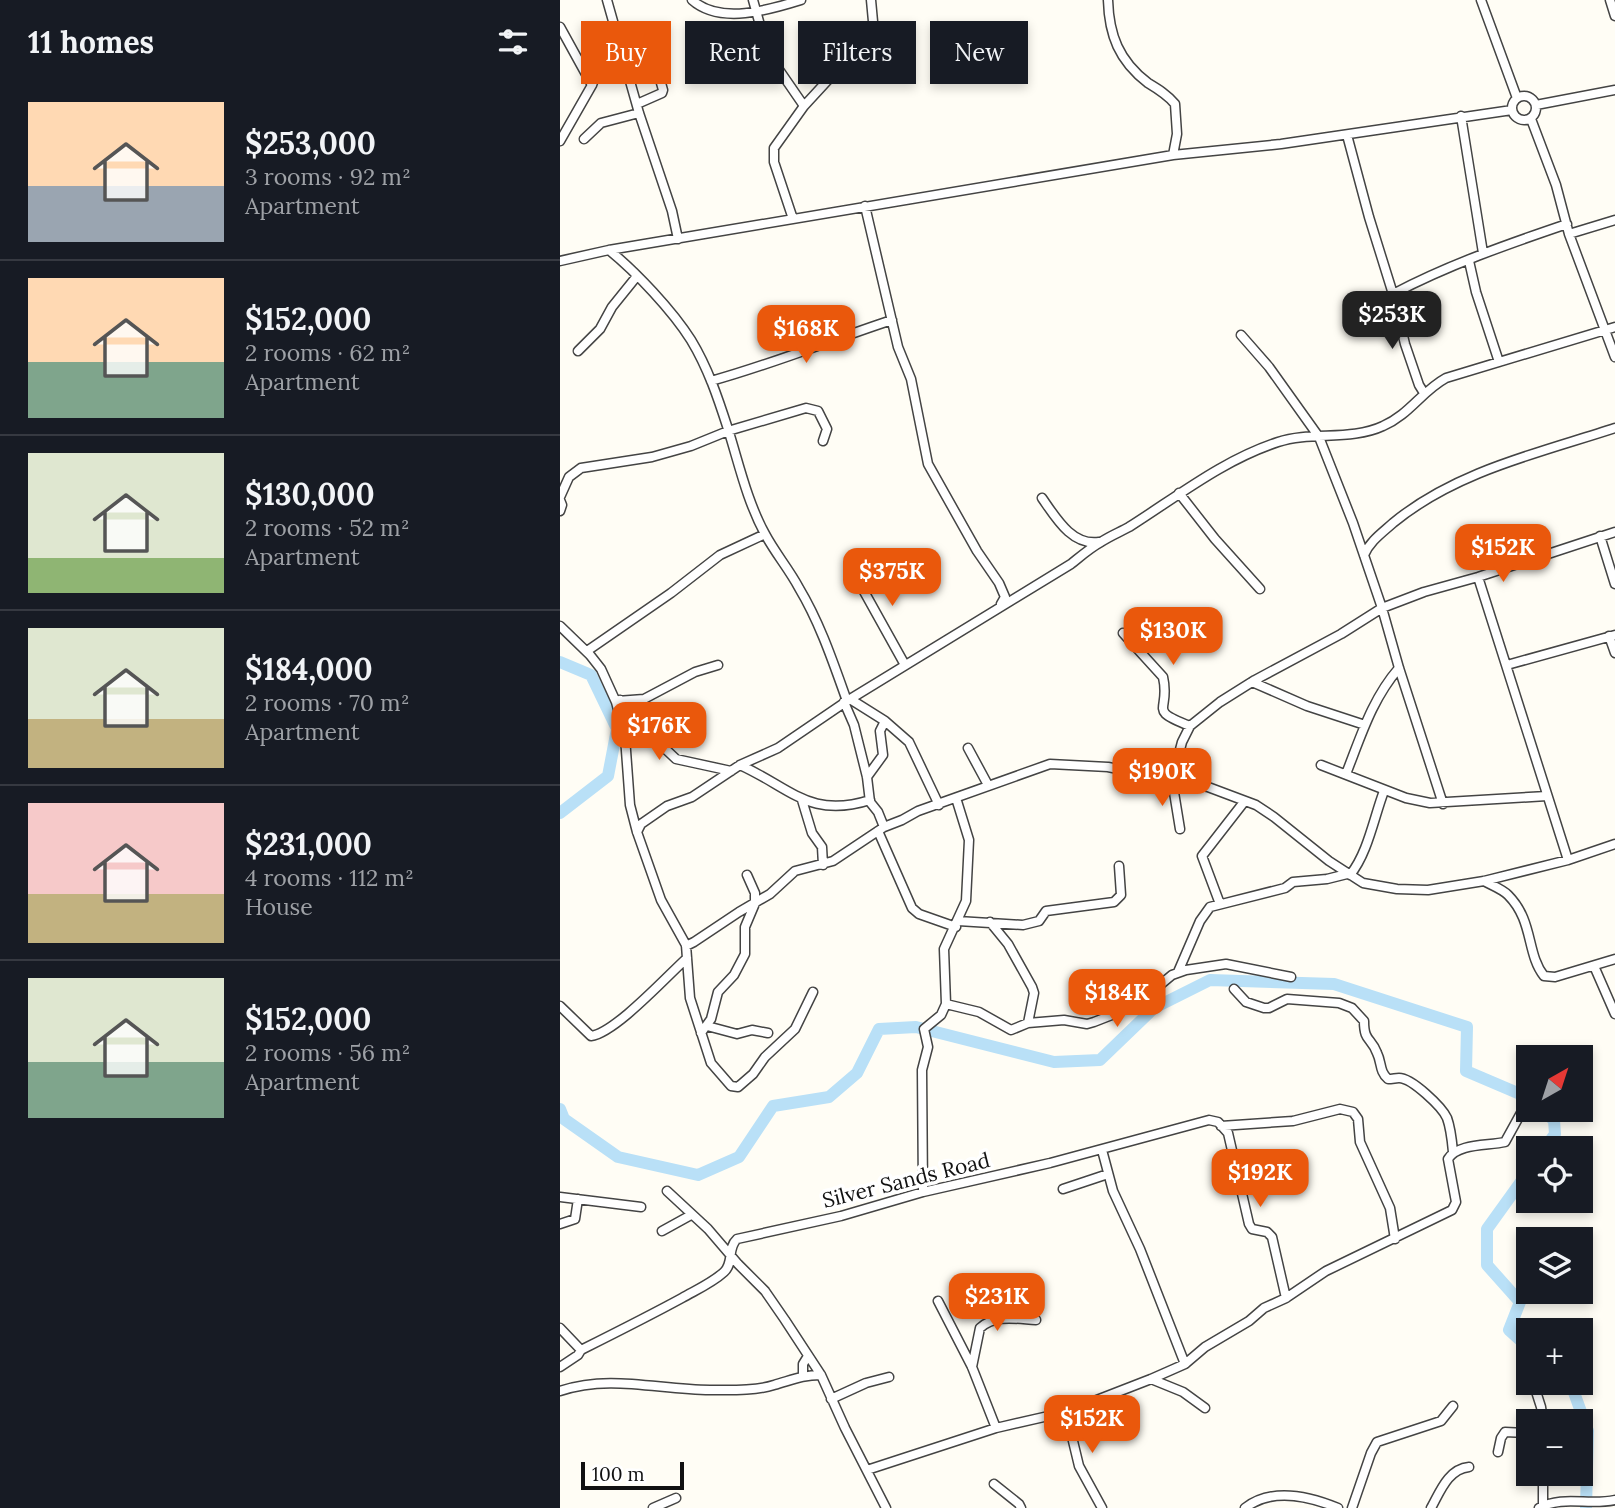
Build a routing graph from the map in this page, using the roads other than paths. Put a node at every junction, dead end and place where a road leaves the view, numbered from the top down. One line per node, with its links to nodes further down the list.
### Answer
1 (607, 0): 11 (street)
2 (692, 0): 9 (street)
3 (753, 0): 9 (street)
4 (801, 0): 9 (street)
5 (871, 0): 19 (street)
6 (1108, 0): 27 (street)
7 (1482, 0): 17 (street)
8 (1610, 0): 10 (street)
9 (757, 13): 19 (street)
10 (1615, 16)
11 (613, 21)
12 (560, 27): 15 (street)
13 (631, 84): 20 (street)
14 (661, 84): 20 (street)
15 (592, 85): 26 (street)
16 (1615, 90): 18 (street)
17 (1517, 98): 18 (street); 21 (street)
18 (1536, 105): 23 (street)
19 (804, 106): 29 (street)
20 (638, 108): 25 (street); 33 (street)
21 (1512, 110): 22 (street); 23 (street)
22 (1461, 116): 24 (street); 35 (street)
23 (1531, 119): 31 (street)
24 (1347, 135): 27 (street); 39 (street)
25 (584, 139)
26 (560, 141)
27 (1173, 155): 28 (street)
28 (865, 206): 29 (street); 40 (street)
29 (793, 219): 33 (street)
30 (1615, 220): 32 (street)
31 (1567, 224): 32 (street); 35 (street)
32 (1569, 234): 42 (street)
33 (678, 239): 34 (street)
34 (609, 250): 36 (street); 38 (street)
35 (1483, 253): 37 (street)
36 (560, 261)
37 (1469, 261): 39 (street); 46 (street)
38 (637, 276): 44 (street); 47 (street)
39 (1393, 293): 48 (street)
40 (892, 320): 47 (street); 66 (street)
41 (1615, 327): 42 (street)
42 (1605, 328): 45 (street); 46 (street)
43 (1241, 335): 51 (street)
44 (578, 351)
45 (1615, 357)
46 (1499, 362): 48 (street)
47 (711, 381): 50 (street)
48 (1424, 393): 51 (street)
49 (1615, 429): 61 (street)
50 (729, 431): 52 (street); 54 (street); 58 (street)
51 (1319, 437): 53 (street); 61 (street)
52 (822, 441)
53 (1180, 493): 60 (street); 65 (street)
54 (560, 498): 56 (street)
55 (1042, 498): 60 (street)
56 (560, 511)
57 (1615, 532): 59 (street)
58 (765, 534): 71 (street); 79 (street)
59 (1601, 536): 63 (street); 64 (street)
60 (1100, 542): 66 (street)
61 (1364, 555): 67 (street)
62 (851, 568): 73 (street)
63 (1478, 577): 67 (street); 75 (street)
64 (1615, 584)
65 (1261, 589)
66 (999, 606): 73 (street)
67 (1382, 608): 76 (street); 77 (street)
68 (560, 625): 71 (street)
69 (1123, 633): 82 (street)
70 (1612, 636): 72 (street); 75 (street)
71 (587, 651): 78 (street)
72 (1615, 653)
73 (905, 664): 79 (street)
74 (718, 665): 78 (street)
75 (1507, 665): 92 (street)
76 (1399, 668): 81 (street); 97 (street)
77 (1252, 682): 81 (street); 82 (street)
78 (618, 701): 86 (street); 101 (street)
79 (847, 701): 80 (street); 84 (street); 88 (street)
80 (885, 721): 88 (street); 98 (street)
81 (1365, 725): 87 (street)
82 (1190, 726): 89 (street)
83 (968, 748): 90 (street)
84 (740, 765): 86 (street); 94 (street)
85 (1321, 765): 87 (street)
86 (731, 771): 101 (street)
87 (1346, 774): 91 (street)
88 (867, 777): 95 (street)
89 (1172, 780): 90 (street); 96 (street); 100 (street)
90 (988, 785): 93 (street)
91 (1384, 790): 97 (street); 106 (street)
92 (1546, 796): 97 (street); 103 (street)
93 (956, 798): 98 (street); 112 (street)
94 (802, 800): 95 (street); 104 (street)
95 (870, 800): 99 (street)
96 (1244, 802): 106 (street); 110 (street)
97 (1443, 804)
98 (939, 805): 99 (street)
99 (881, 829): 104 (street); 112 (street)
100 (1180, 829)
101 (637, 832): 113 (street)
102 (1615, 844): 103 (street)
103 (1568, 860): 108 (street)
104 (823, 865): 109 (street)
105 (1119, 866): 111 (street)
106 (1349, 874): 108 (street); 110 (street)
107 (747, 875): 109 (street)
108 (1484, 881): 116 (street)
109 (756, 901): 113 (street); 125 (street)
110 (1220, 904): 117 (street)
111 (990, 922): 112 (street); 124 (street)
112 (957, 924): 121 (street)
113 (685, 946): 114 (street)
114 (687, 958): 122 (street); 125 (street)
115 (1615, 959): 116 (street)
116 (1594, 966): 123 (street)
117 (1178, 972): 118 (street); 124 (street)
118 (1290, 977)
119 (1234, 989): 130 (street)
120 (813, 992): 125 (street)
121 (946, 1004): 124 (street); 134 (street)
122 (560, 1006)
123 (1615, 1014)
124 (1028, 1023)
125 (704, 1029): 126 (street)
126 (768, 1032)
127 (1516, 1122): 130 (street)
128 (1220, 1124): 129 (street, Silver Sands Road); 141 (street, Silver Sands Road); 143 (street)
129 (1102, 1150): 131 (street); 134 (street, Silver Sands Road)
130 (1453, 1152): 141 (street)
131 (1108, 1174): 132 (street); 149 (street)
132 (1063, 1189)
133 (667, 1191): 138 (street)
134 (923, 1192): 142 (street, Silver Sands Road)
135 (560, 1197): 136 (street)
136 (578, 1199): 137 (street); 139 (street)
137 (641, 1207)
138 (691, 1214): 140 (street); 142 (street)
139 (560, 1224)
140 (662, 1231)
141 (1395, 1239): 143 (street)
142 (730, 1255): 147 (street, Silver Sands Road); 148 (street)
143 (1286, 1298): 149 (street)
144 (938, 1301): 151 (street)
145 (1036, 1320): 151 (street)
146 (560, 1328): 147 (street)
147 (581, 1350): 150 (street, Silver Sands Road)
148 (808, 1356): 152 (street); 153 (street)
149 (1185, 1364): 155 (street)
150 (560, 1367)
151 (972, 1367): 161 (street)
152 (821, 1375): 153 (street); 157 (street)
153 (803, 1376): 156 (street)
154 (889, 1377): 157 (street)
155 (1151, 1379): 159 (street); 160 (street)
156 (560, 1391)
157 (831, 1398): 165 (street)
158 (1453, 1406): 177 (street)
159 (1205, 1408)
160 (1066, 1412): 161 (street); 174 (street)
161 (996, 1428): 165 (street)
162 (1516, 1432): 163 (street)
163 (1498, 1452)
164 (1469, 1467): 178 (street)
165 (867, 1470): 172 (street)
166 (994, 1484): 173 (street)
167 (1542, 1486): 170 (street)
168 (676, 1498): 171 (street)
169 (1615, 1500): 170 (street)
170 (1541, 1507)
171 (653, 1508)
172 (886, 1508)
173 (1021, 1508)
174 (1102, 1508)
175 (1245, 1508): 176 (street)
176 (1338, 1508)
177 (1352, 1508)
178 (1431, 1508)

